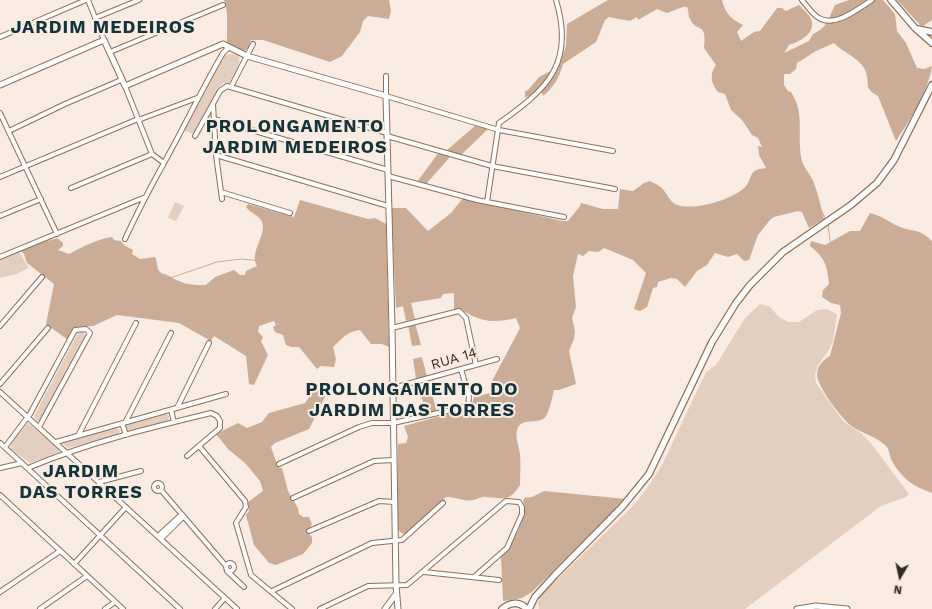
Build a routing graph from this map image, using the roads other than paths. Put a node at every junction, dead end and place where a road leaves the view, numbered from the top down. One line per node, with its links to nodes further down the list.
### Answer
1 (87, 0): 8 (street); 11 (street)
2 (139, 0): 8 (street)
3 (556, 0): 30 (street)
4 (802, 0): 5 (street)
5 (872, 0)
6 (891, 0): 9 (main road)
7 (223, 4): 16 (street)
8 (95, 18): 12 (street)
9 (915, 28): 10 (main road); 14 (main road)
10 (932, 32)
11 (0, 37)
12 (104, 40): 16 (street); 20 (street)
13 (253, 44): 17 (street)
14 (932, 44)
15 (228, 48): 17 (street); 22 (street); 25 (street)
16 (110, 52): 19 (street)
17 (247, 56): 23 (street); 24 (street)
18 (386, 76): 24 (street)
19 (122, 80): 22 (street); 31 (street)
20 (0, 85)
21 (932, 85): 118 (main road)
22 (125, 86): 28 (street)
23 (231, 87): 26 (street); 32 (street)
24 (386, 96): 30 (street); 32 (street)
25 (197, 98): 28 (street); 37 (street)
26 (213, 103): 29 (street); 33 (street)
27 (0, 113): 31 (street)
28 (138, 118): 35 (street); 38 (street)
29 (214, 119): 36 (street); 40 (street)
30 (499, 130): 34 (street); 39 (street)
31 (8, 131): 38 (street)
32 (387, 135): 39 (street); 40 (street)
33 (195, 136)
34 (613, 151)
35 (152, 154): 37 (street); 43 (street)
36 (216, 155): 45 (street); 50 (street)
37 (164, 163): 46 (street)
38 (25, 166): 42 (street); 47 (street)
39 (492, 166): 44 (street); 49 (street)
40 (388, 170): 41 (street)
41 (388, 176): 49 (street); 50 (street)
42 (0, 177)
43 (71, 188)
44 (615, 189)
45 (221, 192): 48 (street); 51 (street)
46 (143, 198): 54 (street); 55 (street)
47 (41, 199): 52 (street); 54 (street)
48 (222, 199)
49 (487, 202): 53 (street)
50 (388, 206): 61 (street)
51 (290, 213)
52 (0, 216)
53 (564, 217)
54 (57, 234): 56 (street)
55 (125, 239)
56 (0, 257)
57 (42, 277): 59 (street)
58 (136, 322): 78 (street)
59 (0, 326)
60 (48, 328): 67 (street)
61 (392, 328): 65 (street); 68 (street)
62 (171, 333): 74 (street)
63 (209, 343): 71 (street)
64 (497, 359): 65 (street, RUA 14)
65 (476, 365): 66 (street, RUA 14)
66 (461, 369): 68 (street, RUA 14); 76 (street)
67 (0, 384)
68 (393, 388): 76 (street)
69 (0, 392): 73 (street)
70 (226, 394): 71 (street)
71 (177, 408): 72 (street)
72 (171, 410): 74 (street); 75 (street)
73 (28, 417): 77 (street); 77 (street); 83 (street)
74 (124, 422): 78 (street); 79 (street)
75 (174, 422): 79 (street); 82 (street)
76 (394, 423): 86 (street); 88 (street)
77 (40, 427): 80 (street)
78 (79, 434): 80 (street)
79 (126, 435): 84 (street)
80 (56, 442): 84 (street)
81 (0, 443): 83 (street)
82 (199, 446): 85 (street); 115 (street)
83 (5, 447): 87 (street)
84 (67, 452): 90 (street); 92 (street)
85 (187, 456)
86 (394, 460): 95 (street); 96 (street)
87 (22, 463): 89 (street); 90 (street)
88 (279, 464)
89 (0, 468)
90 (28, 468): 101 (street)
91 (141, 471): 92 (street)
92 (99, 482): 98 (street)
93 (161, 490): 99 (street)
94 (0, 495): 104 (street)
95 (293, 498)
96 (395, 502): 100 (street); 103 (street)
97 (443, 502): 103 (street)
98 (126, 507): 101 (street); 102 (street)
99 (182, 516): 102 (street); 107 (street)
100 (308, 531)
101 (100, 535): 105 (street); 125 (street)
102 (160, 538): 119 (street)
103 (396, 542): 113 (street); 115 (street)
104 (60, 550): 105 (street); 116 (street)
105 (74, 564): 109 (street)
106 (234, 567): 107 (street); 107 (street); 111 (street)
107 (226, 568): 111 (street)
108 (424, 572): 110 (street); 110 (street); 113 (street)
109 (87, 576): 120 (street); 122 (street)
110 (474, 577): 112 (street)
111 (236, 579): 114 (street)
112 (499, 580)
113 (396, 585): 117 (street); 129 (street)
114 (244, 587)
115 (272, 591): 128 (street)
116 (0, 592)
117 (396, 594): 130 (street); 131 (street)
118 (535, 597): 121 (main road); 133 (main road)
119 (225, 598): 126 (street); 127 (street)
120 (115, 602): 123 (street); 124 (street)
121 (519, 604): 132 (main road); 133 (main road)
122 (40, 609)
123 (104, 609)
124 (123, 609)
125 (180, 609)
126 (215, 609)
127 (237, 609)
128 (292, 609)
129 (320, 609)
130 (385, 609)
131 (398, 609)
132 (502, 609)
133 (528, 609)
134 (797, 609): 135 (street)
135 (847, 609)

